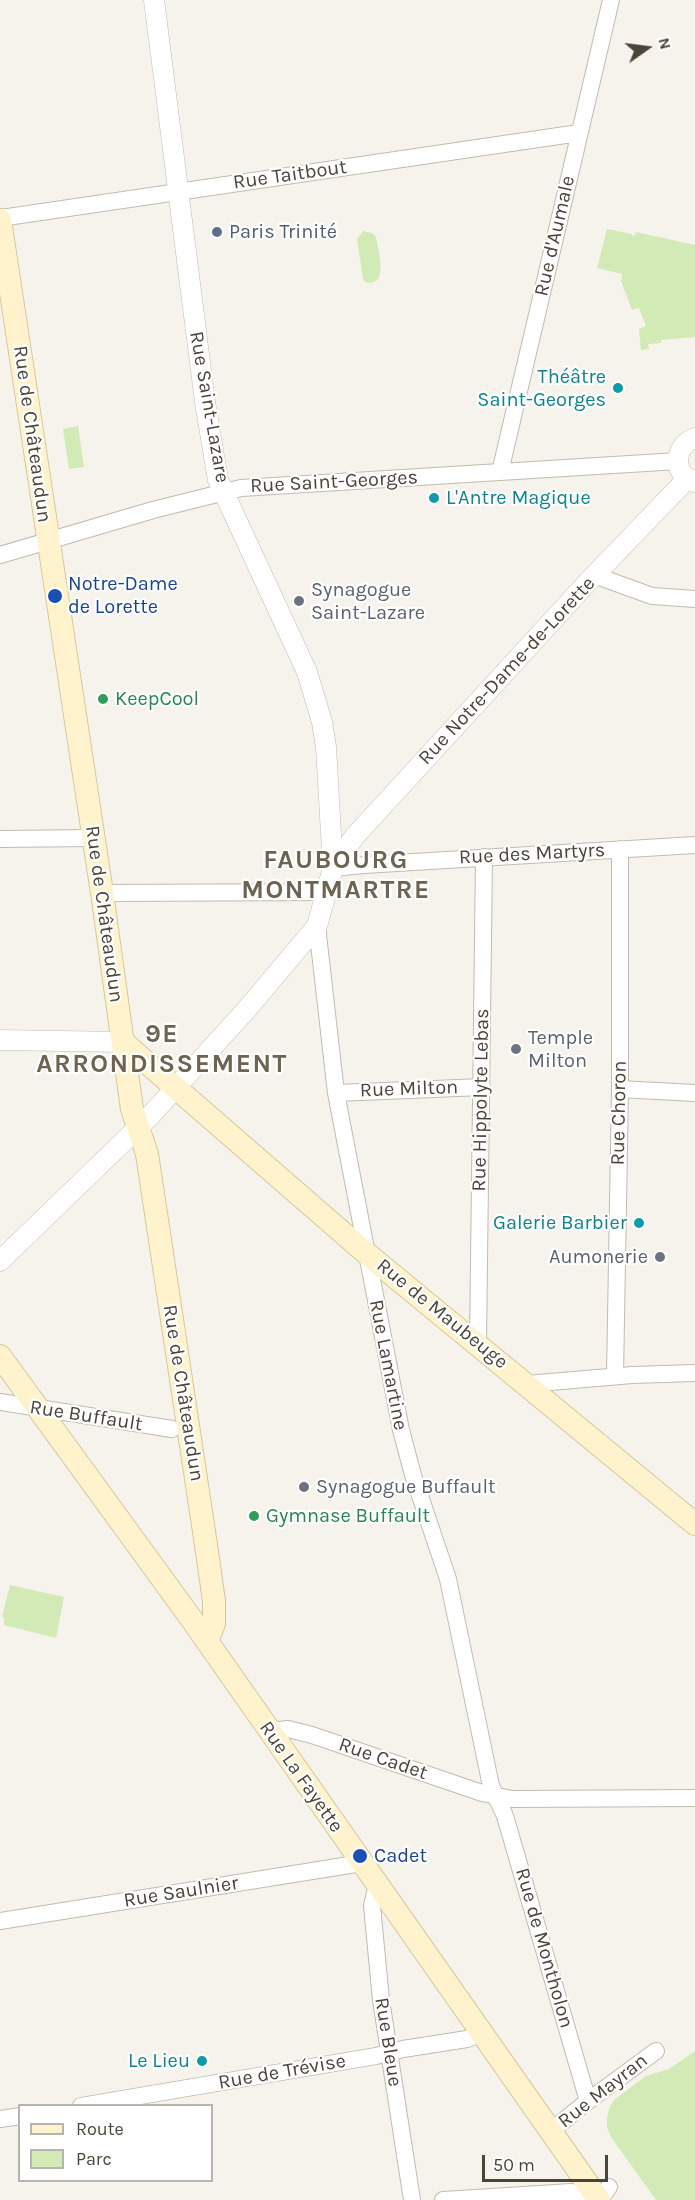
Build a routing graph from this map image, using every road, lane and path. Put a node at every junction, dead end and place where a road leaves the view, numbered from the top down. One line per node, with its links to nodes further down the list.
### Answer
1 (154, 0): 4 (street, Rue Saint-Lazare)
2 (611, 0): 3 (street, Rue d'Aumale)
3 (579, 133): 4 (street, Rue Taitbout); 8 (street, Rue d'Aumale)
4 (179, 191): 5 (street, Rue Taitbout); 10 (street, Rue Saint-Lazare)
5 (0, 219): 11 (main road, Rue de Châteaudun)
6 (695, 438): 7 (street)
7 (678, 461): 8 (street, Rue Saint-Georges); 9 (street)
8 (500, 472): 10 (street, Rue Saint-Georges)
9 (691, 480): 13 (street, Rue Notre-Dame-de-Lorette)
10 (224, 492): 11 (street, Rue Saint-Georges); 20 (street, Rue Saint-Lazare)
11 (48, 543): 12 (street, Rue Saint-Georges); 15 (main road, Rue de Châteaudun)
12 (0, 555)
13 (594, 575): 14 (street); 20 (street, Rue Notre-Dame-de-Lorette)
14 (695, 599)
15 (94, 838): 16 (street); 22 (main road, Rue de Châteaudun)
16 (0, 839)
17 (695, 845): 18 (street, Rue des Martyrs)
18 (620, 849): 19 (street, Rue des Martyrs); 27 (street, Rue Choron)
19 (484, 857): 20 (street, Rue des Martyrs); 26 (street, Rue Hippolyte Lebas)
20 (333, 868): 21 (street)
21 (325, 892): 22 (street); 23 (street)
22 (102, 893): 25 (main road, Rue de Châteaudun)
23 (317, 926): 28 (street, Rue Lamartine); 30 (street)
24 (0, 1040): 25 (street)
25 (123, 1042): 30 (main road, Rue de Maubeuge); 31 (main road, Rue de Châteaudun)
26 (482, 1087): 28 (street, Rue Milton); 34 (street, Rue Hippolyte Lebas)
27 (620, 1089): 29 (street); 37 (street, Rue Choron)
28 (336, 1093): 32 (street, Rue Lamartine)
29 (695, 1093)
30 (183, 1094): 31 (street); 32 (main road, Rue de Maubeuge)
31 (138, 1127): 33 (street); 43 (main road, Rue de Châteaudun)
32 (366, 1253): 34 (main road, Rue de Maubeuge); 45 (street, Rue Lamartine)
33 (0, 1261)
34 (478, 1343): 38 (main road, Rue de Maubeuge)
35 (0, 1356): 40 (main road, Rue La Fayette)
36 (695, 1373): 37 (street)
37 (615, 1376): 38 (street)
38 (527, 1384): 42 (main road, Rue de Maubeuge)
39 (0, 1402): 40 (street, Rue Buffault)
40 (37, 1408): 41 (street, Rue Buffault); 43 (main road, Rue La Fayette)
41 (172, 1429)
42 (695, 1524)
43 (207, 1641): 44 (main road, Rue La Fayette)
44 (269, 1731): 45 (street, Rue Cadet); 47 (main road, Rue La Fayette)
45 (496, 1797): 46 (street, Rue Cadet); 53 (street, Rue de Montholon)
46 (695, 1798)
47 (362, 1863): 48 (main road, Rue La Fayette); 49 (street, Rue Saulnier)
48 (377, 1884): 50 (main road, Rue La Fayette); 52 (street, Rue Bleue)
49 (0, 1921)
50 (482, 2033): 52 (street, Rue de Trévise); 57 (main road, Rue La Fayette)
51 (656, 2051): 53 (street, Rue Mayran)
52 (389, 2053): 54 (street, Rue de Trévise); 59 (street, Rue Bleue)
53 (588, 2101): 57 (street, Rue Mayran)
54 (93, 2104)
55 (18, 2116): 56 (street)
56 (0, 2119)
57 (551, 2131): 58 (main road, Rue La Fayette)
58 (602, 2197): 60 (street)
59 (412, 2200)
60 (443, 2200)

